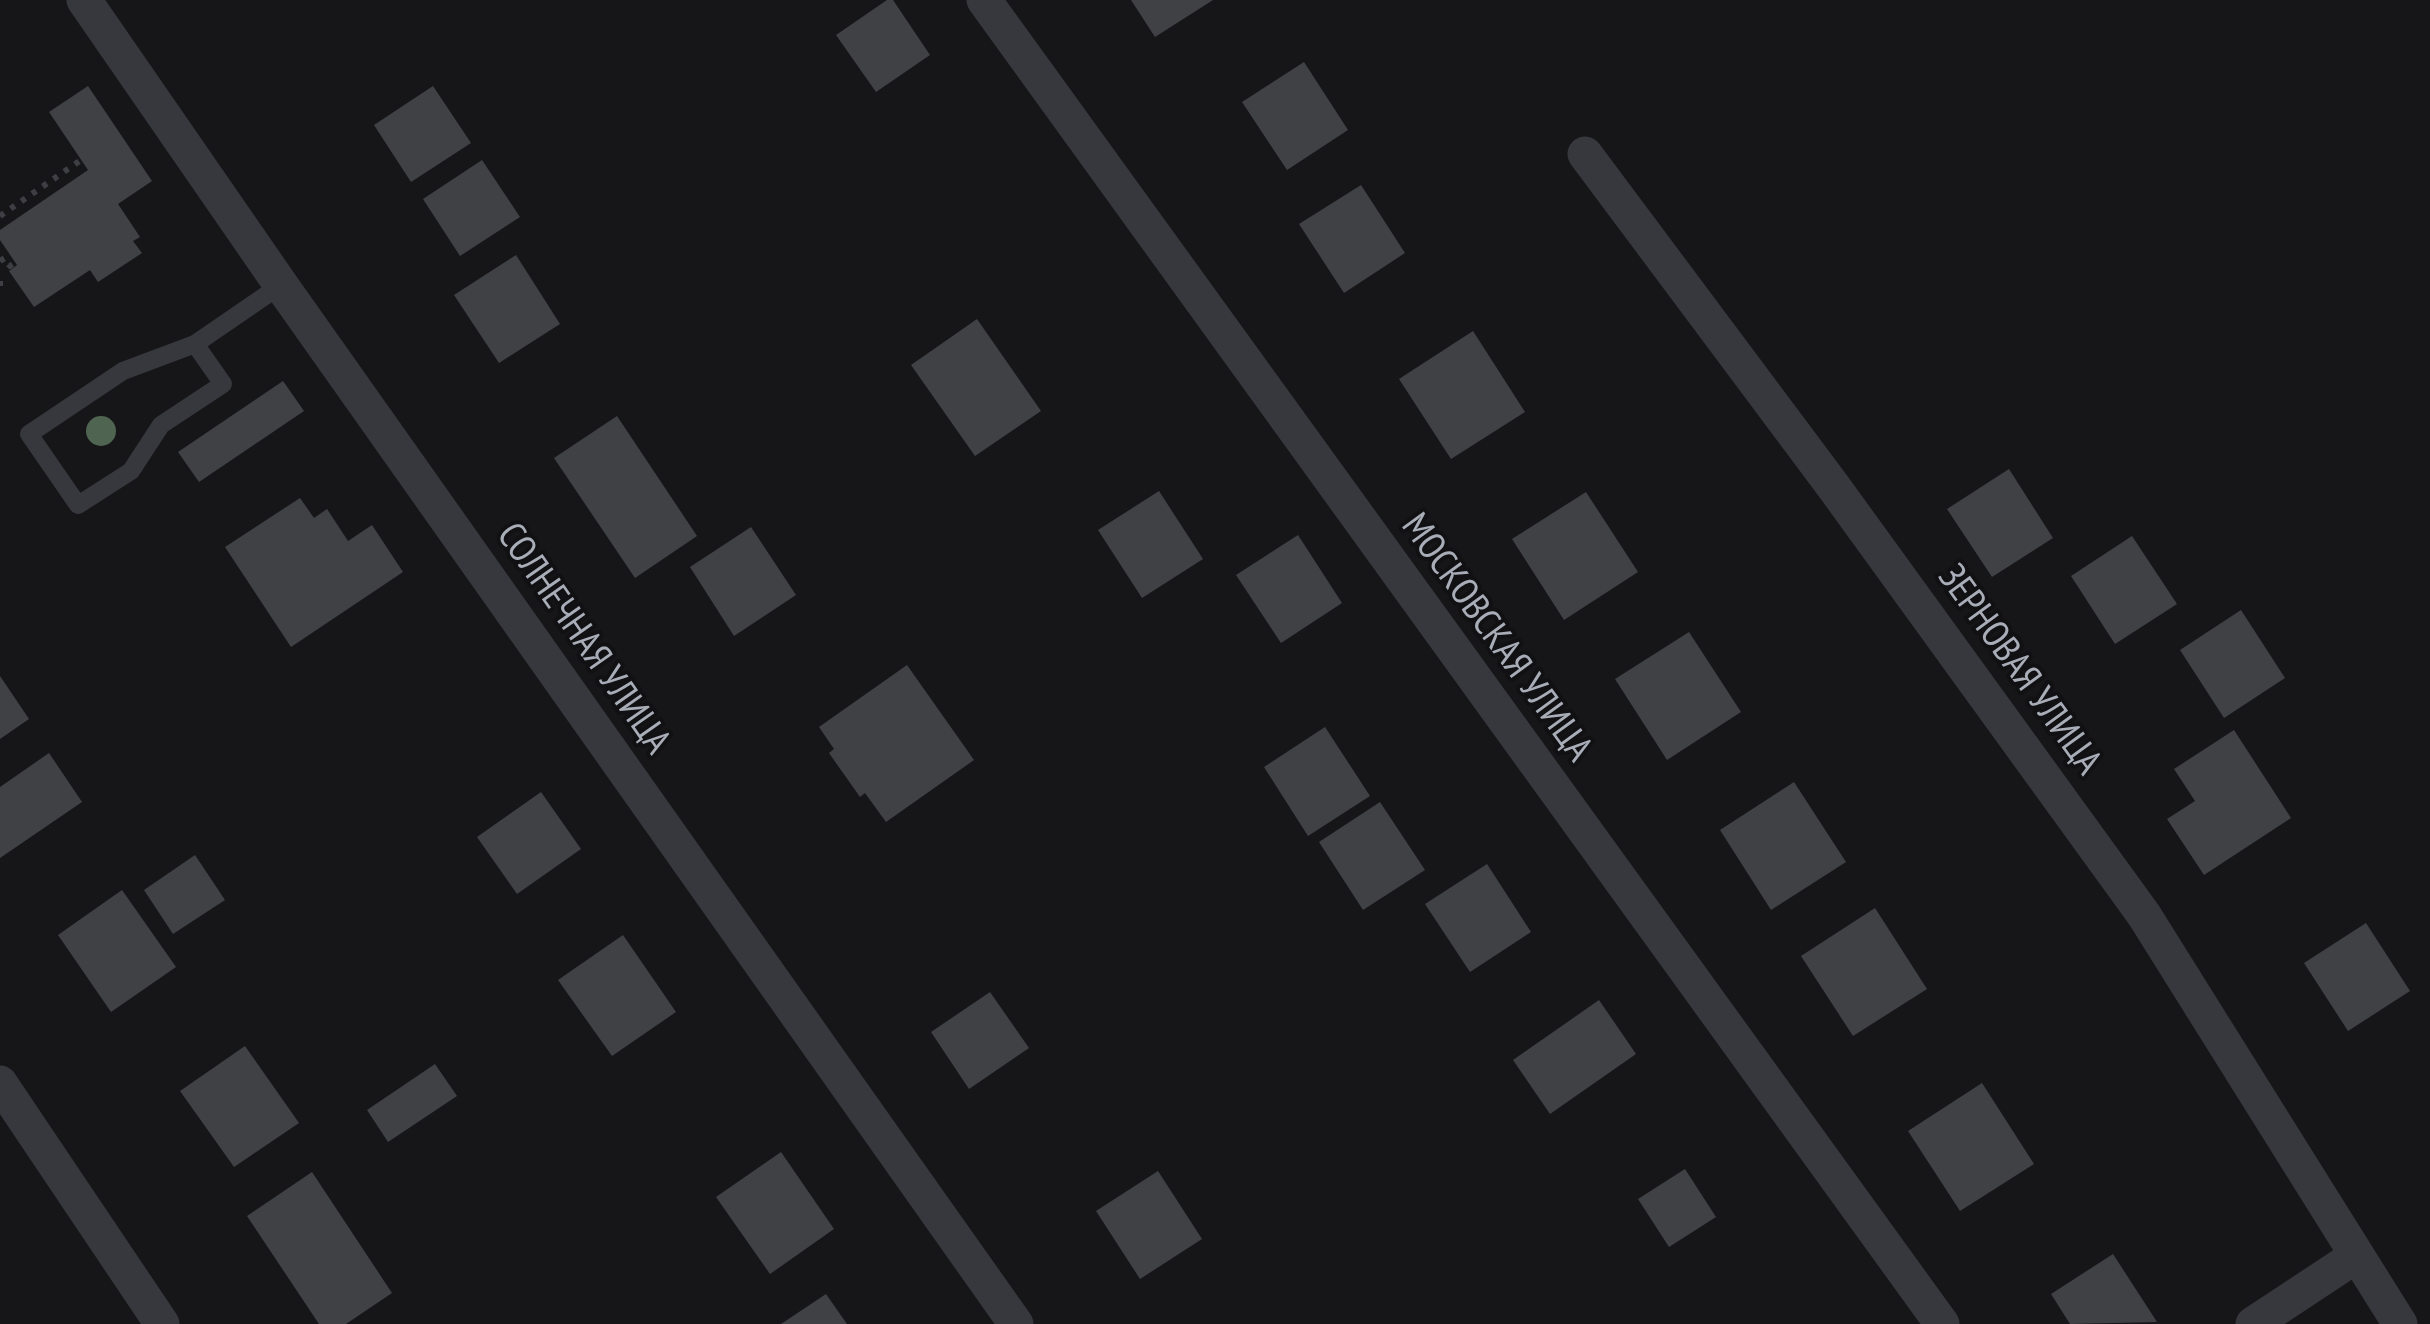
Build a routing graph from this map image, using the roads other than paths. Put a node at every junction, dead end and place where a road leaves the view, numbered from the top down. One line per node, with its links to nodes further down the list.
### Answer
1 (84, 0): 4 (street, СОЛНЕЧНАЯ УЛИЦА)
2 (984, 0): 10 (street, МОСКОВСКАЯ УЛИЦА)
3 (1585, 154): 7 (street, ЗЕРНОВАЯ УЛИЦА)
4 (281, 285): 5 (lane); 9 (street, СОЛНЕЧНАЯ УЛИЦА)
5 (194, 344): 5 (lane)
6 (0, 1083): 8 (street)
7 (2356, 1256): 11 (street); 12 (street, ЗЕРНОВАЯ УЛИЦА)
8 (162, 1324)
9 (1016, 1324)
10 (1942, 1324)
11 (2253, 1324)
12 (2400, 1324)

